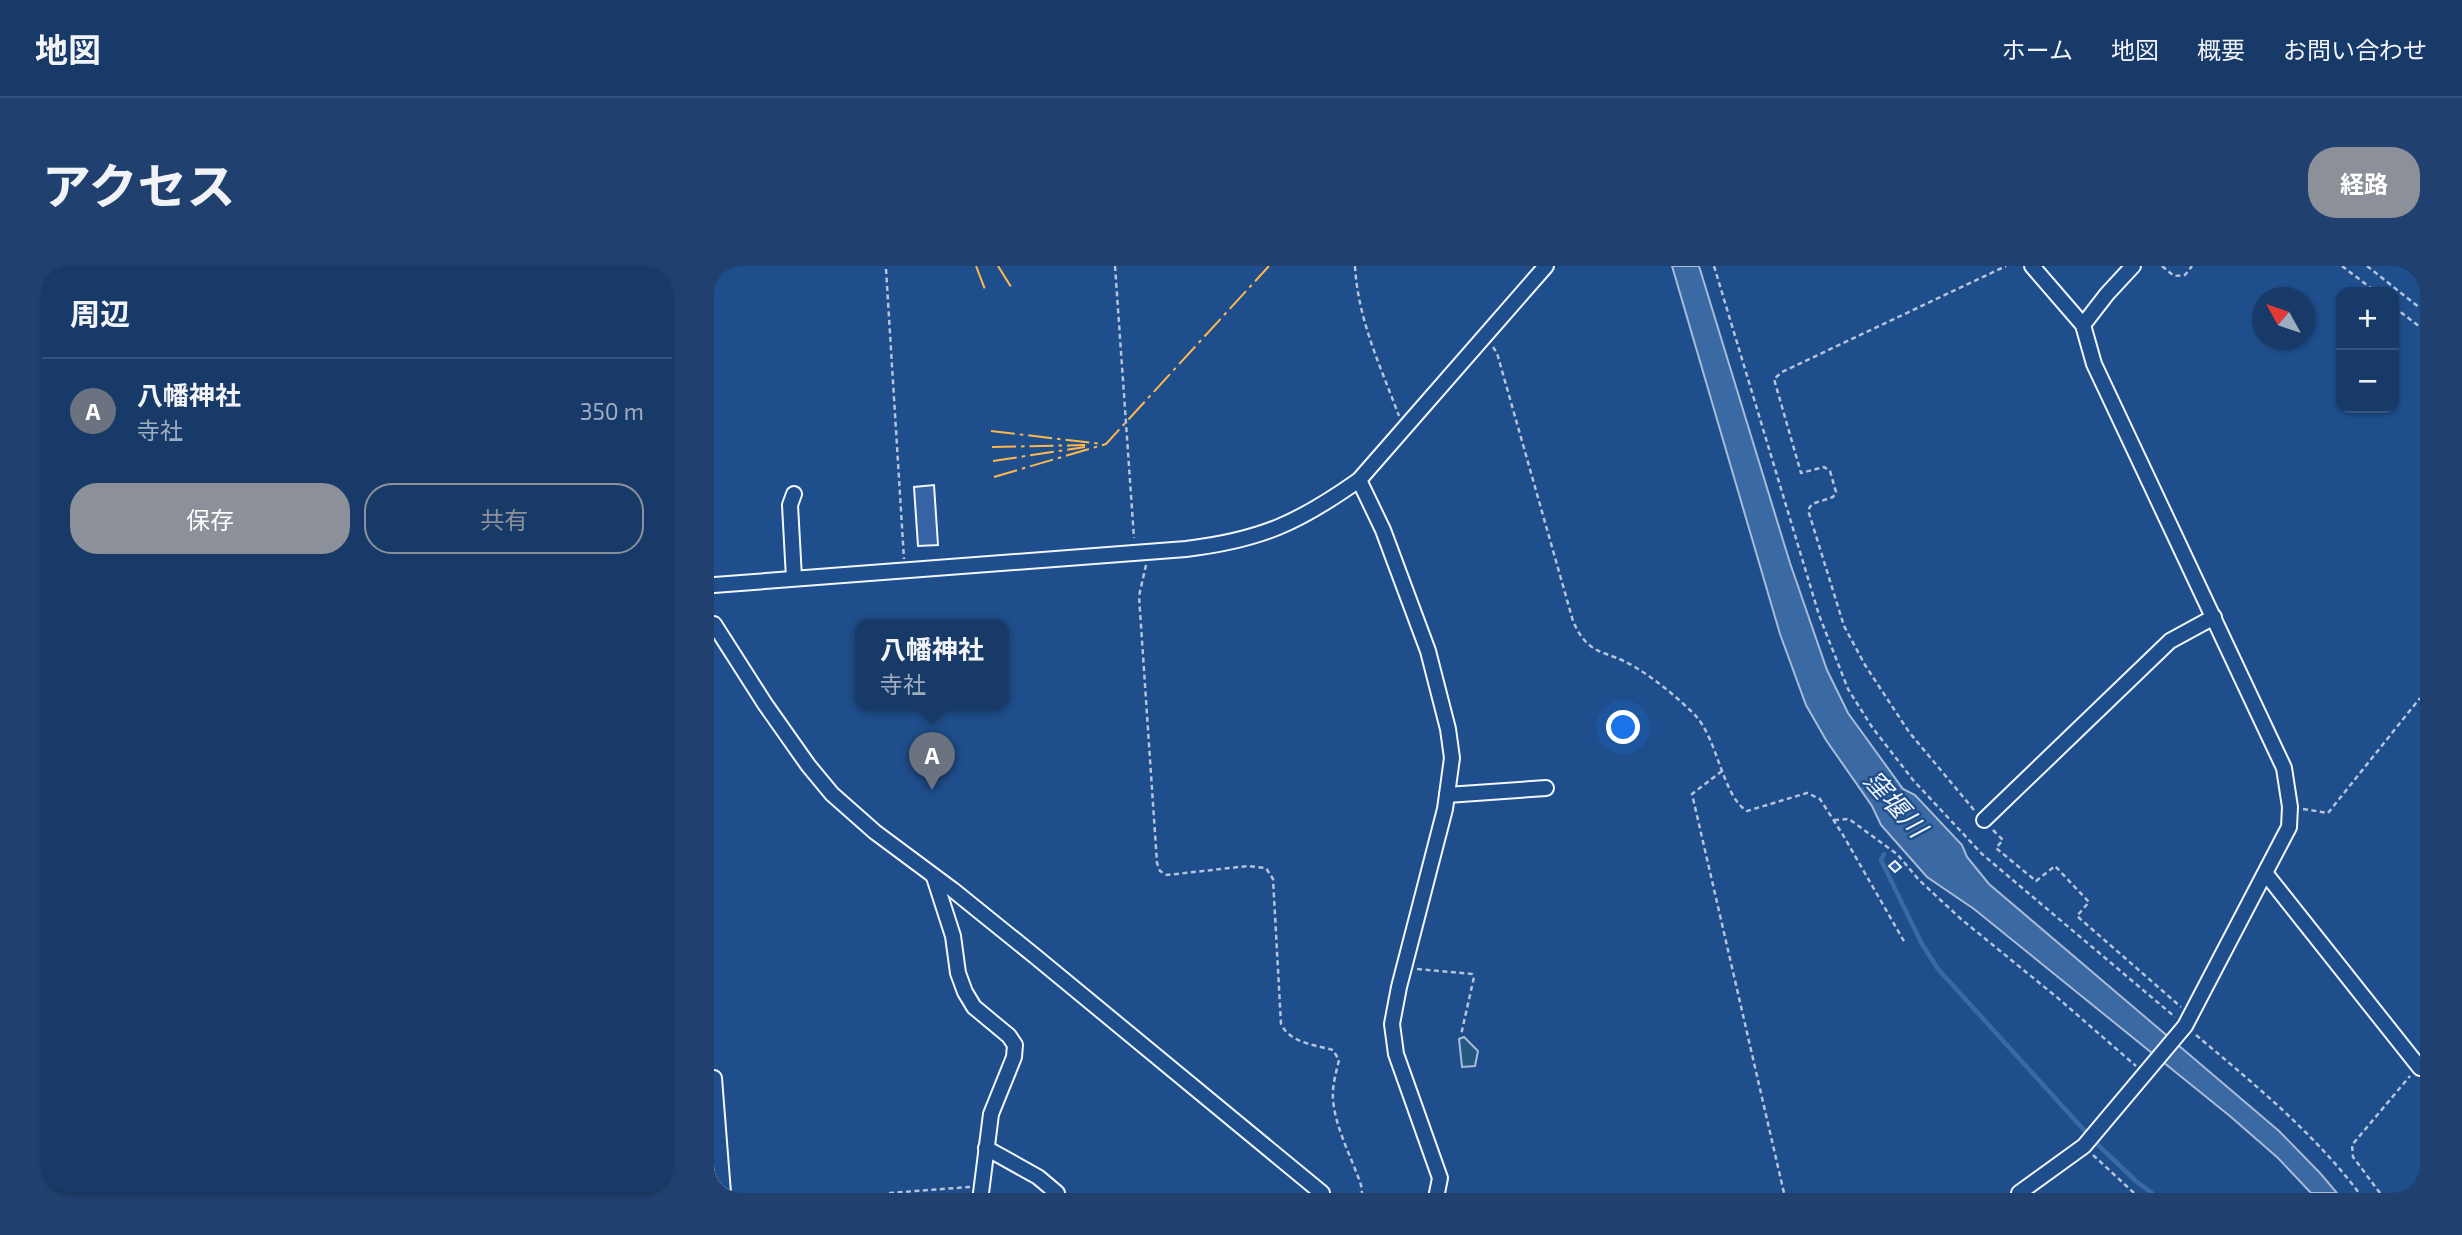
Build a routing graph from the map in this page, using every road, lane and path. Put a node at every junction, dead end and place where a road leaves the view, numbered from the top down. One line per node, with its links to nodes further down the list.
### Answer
1 (1115, 266): 22 (path)
2 (1355, 266): 19 (path)
3 (1546, 266): 18 (street)
4 (1714, 266): 39 (path)
5 (2006, 266): 34 (path)
6 (2032, 266): 16 (street)
7 (2133, 266): 16 (street)
8 (2162, 266): 9 (path)
9 (2192, 266)
10 (2342, 266): 13 (path)
11 (2367, 266): 14 (path)
12 (886, 269): 23 (path)
13 (2369, 287)
14 (2420, 308)
15 (2399, 311): 17 (path)
16 (2083, 325): 26 (street)
17 (2420, 327)
18 (1485, 335): 19 (street); 29 (path)
19 (1404, 429): 20 (street)
20 (1359, 480): 22 (street); 31 (street)
21 (793, 494): 24 (street)
22 (1142, 552): 23 (street); 51 (path)
23 (905, 570): 24 (street)
24 (794, 579): 25 (street)
25 (714, 585)
26 (2214, 617): 32 (street); 34 (street)
27 (714, 624): 36 (street)
28 (2420, 698): 32 (path)
29 (1723, 770): 33 (path); 53 (path)
30 (1546, 788): 31 (street)
31 (1447, 794): 38 (street)
32 (2290, 807): 35 (street)
33 (1834, 820): 37 (path); 42 (path)
34 (1984, 820): 39 (path)
35 (2266, 874): 39 (street); 41 (street)
36 (933, 876): 45 (street); 50 (street)
37 (1905, 943)
38 (1404, 968): 40 (path); 52 (street)
39 (2188, 1021): 42 (street); 56 (path)
40 (1461, 1035)
41 (2419, 1067): 57 (path)
42 (2146, 1071): 44 (street)
43 (714, 1078): 47 (street)
44 (2084, 1146): 54 (street); 55 (path)
45 (986, 1148): 46 (street); 49 (street)
46 (981, 1190): 48 (path)
47 (723, 1193)
48 (890, 1193)
49 (1057, 1193)
50 (1322, 1193)
51 (1362, 1193)
52 (1437, 1193)
53 (1784, 1193)
54 (2019, 1193)
55 (2134, 1193)
56 (2359, 1193)
57 (2380, 1193)

